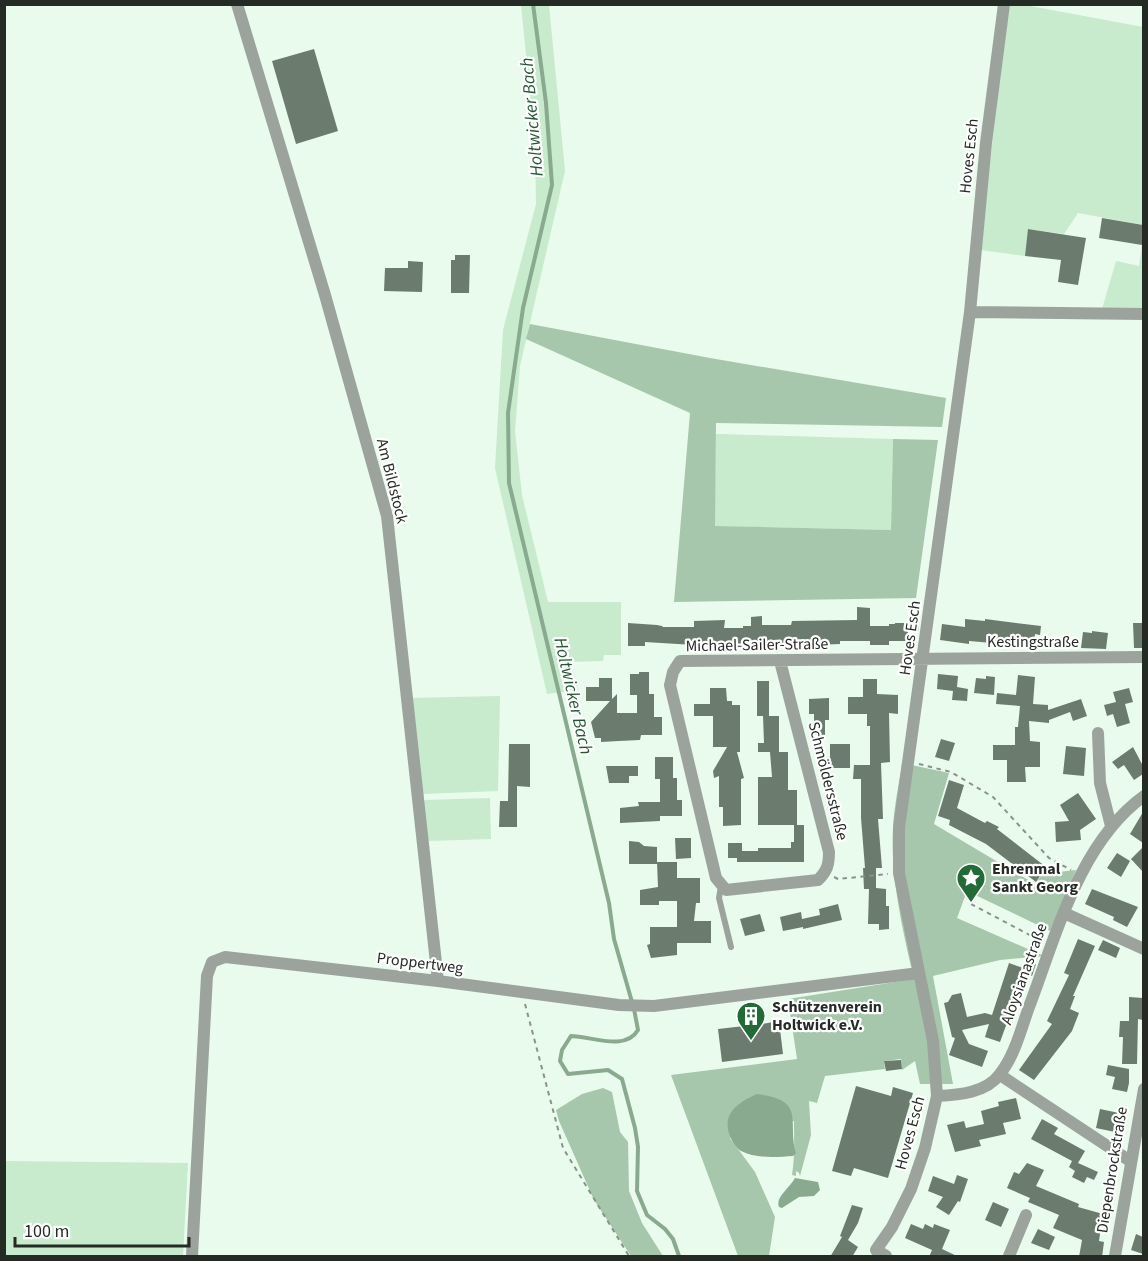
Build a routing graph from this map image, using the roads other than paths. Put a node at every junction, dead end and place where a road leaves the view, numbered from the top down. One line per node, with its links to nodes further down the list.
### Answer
1 (237, 4): 16 (street, Am Bildstock)
2 (1004, 4): 3 (street, Hoves Esch)
3 (970, 312): 4 (street); 6 (street, Hoves Esch)
4 (1143, 314)
5 (1143, 657): 6 (street, Kestingstraße)
6 (923, 659): 7 (street, Michael-Sailer-Straße); 15 (street, Hoves Esch)
7 (780, 661): 11 (street, Schmöldersstraße); 11 (street, Michael-Sailer-Straße)
8 (1098, 733): 10 (street)
9 (1143, 796): 10 (street, Aloysianastraße)
10 (1111, 825): 12 (street, Aloysianastraße)
11 (721, 885): 13 (lane)
12 (1064, 913): 14 (street); 17 (street, Aloysianastraße)
13 (731, 946)
14 (1143, 950)
15 (919, 973): 16 (street, Proppertweg); 19 (street, Hoves Esch)
16 (438, 981): 22 (street, Proppertweg)
17 (1000, 1075): 19 (street); 20 (street)
18 (1143, 1089): 20 (street, Diepenbrockstraße)
19 (937, 1096): 23 (street, Hoves Esch)
20 (1130, 1161): 25 (street, Diepenbrockstraße)
21 (1026, 1215): 24 (street)
22 (192, 1257)
23 (886, 1257)
24 (1009, 1257)
25 (1115, 1257)

